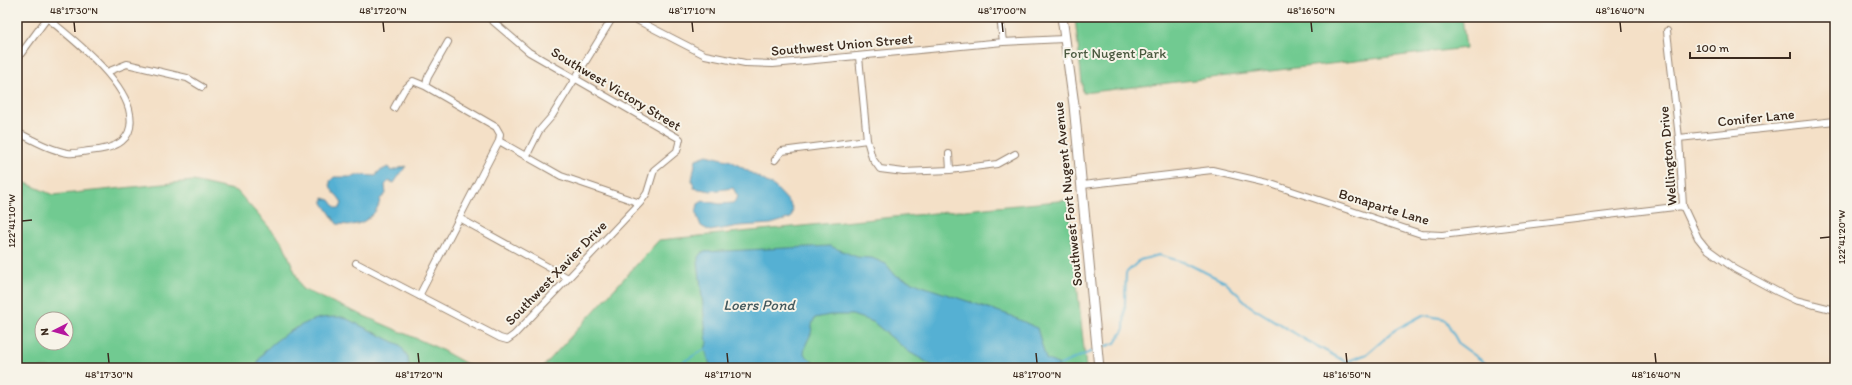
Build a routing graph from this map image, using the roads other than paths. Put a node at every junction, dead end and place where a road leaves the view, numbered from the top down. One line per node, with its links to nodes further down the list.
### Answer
1 (47, 17): 12 (street); 13 (street)
2 (613, 17): 14 (street)
3 (631, 17): 11 (street, Southwest Union Street)
4 (1000, 17): 10 (street)
5 (1062, 17): 8 (street, Southwest Fort Nugent Avenue)
6 (491, 18): 14 (street, Southwest Victory Street)
7 (1668, 31): 20 (street, Wellington Drive)
8 (1064, 39): 10 (street, Southwest Union Street); 28 (street, Southwest Fort Nugent Avenue)
9 (448, 42): 15 (street)
10 (1003, 42): 11 (street, Southwest Union Street)
11 (859, 57): 21 (street)
12 (17, 59)
13 (108, 72): 16 (street); 19 (street)
14 (574, 78): 25 (street); 29 (street, Southwest Victory Street)
15 (425, 86): 17 (street); 22 (street)
16 (202, 87)
17 (394, 108)
18 (1835, 121): 20 (street, Conifer Lane)
19 (17, 132)
20 (1679, 138): 30 (street, Wellington Drive)
21 (867, 140): 26 (street); 27 (street)
22 (499, 141): 25 (street); 31 (street)
23 (949, 154): 27 (street)
24 (1015, 154): 27 (street)
25 (527, 156): 29 (street)
26 (775, 160)
27 (950, 170)
28 (1083, 185): 30 (street, Bonaparte Lane); 36 (street, Southwest Fort Nugent Avenue)
29 (640, 203): 33 (street, Southwest Xavier Drive)
30 (1683, 206): 35 (street, Wellington Drive)
31 (459, 218): 33 (street); 34 (street)
32 (356, 263): 34 (street, Southwest Xavier Drive)
33 (568, 278): 34 (street, Southwest Xavier Drive)
34 (419, 296)
35 (1835, 310)
36 (1099, 368)

